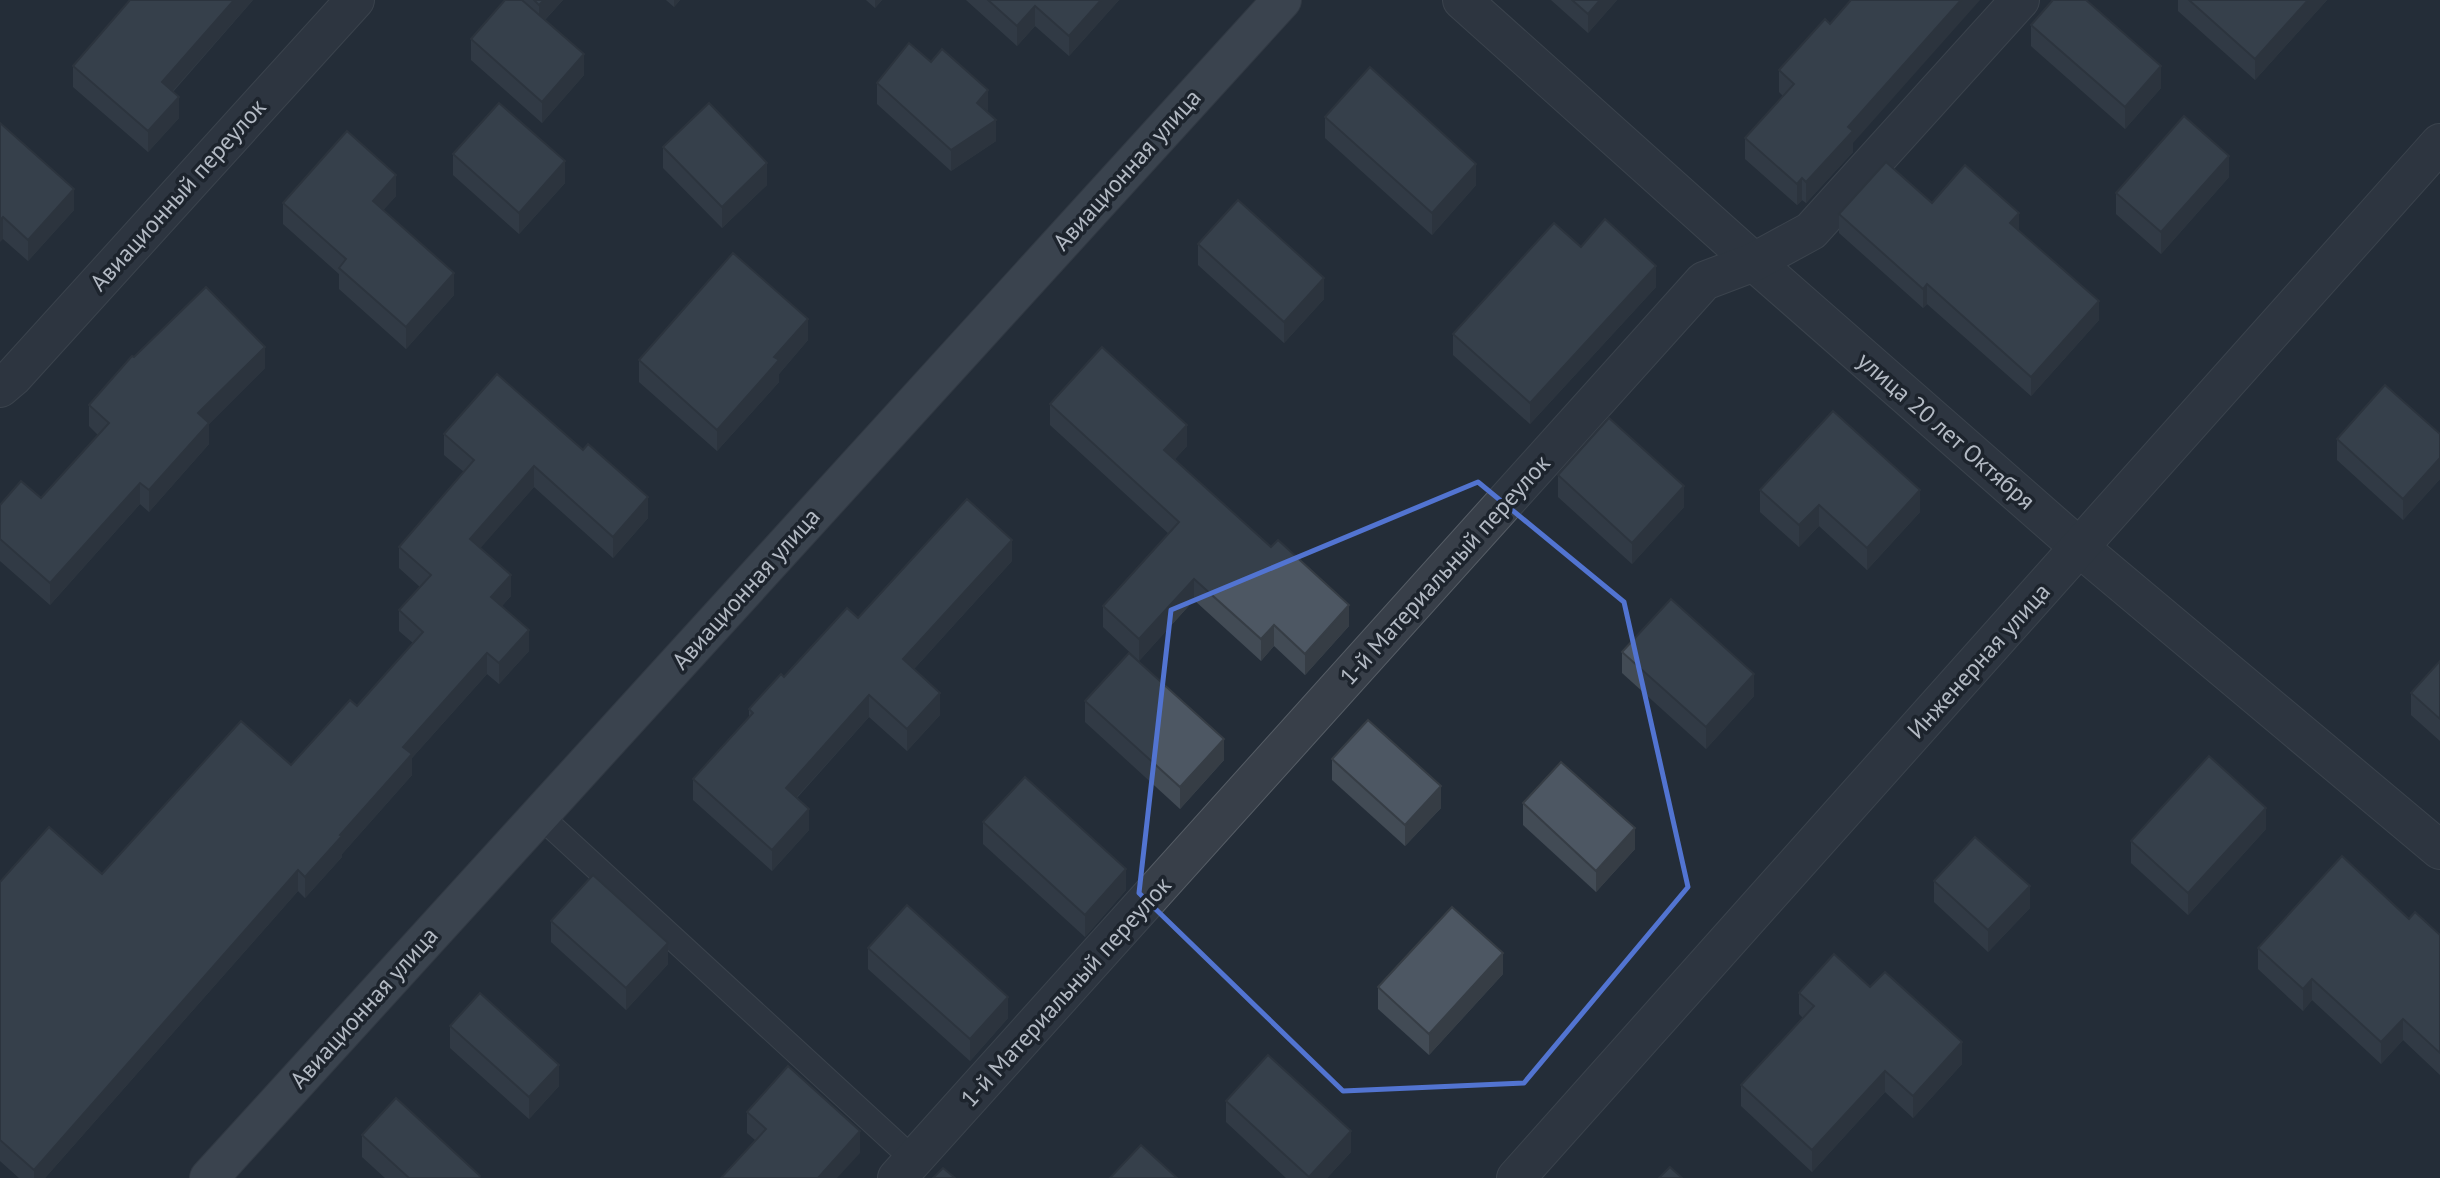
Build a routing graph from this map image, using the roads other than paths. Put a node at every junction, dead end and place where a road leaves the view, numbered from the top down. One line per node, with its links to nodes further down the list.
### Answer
1 (355, 0): 7 (street, Авиационный переулок)
2 (1282, 0): 9 (main road, Авиационная улица)
3 (1462, 0): 6 (street, улица 20 лет Октября)
4 (2020, 0): 6 (street, 1-й Материальный переулок)
5 (2440, 143): 8 (street, Инженерная улица)
6 (1754, 262): 8 (street, улица 20 лет Октября); 11 (street, 1-й Материальный переулок)
7 (0, 388)
8 (2080, 548): 10 (street, улица 20 лет Октября); 13 (street, Инженерная улица)
9 (540, 815): 11 (lane); 12 (main road, Авиационная улица)
10 (2440, 850)
11 (906, 1169)
12 (208, 1178)
13 (1516, 1178)

